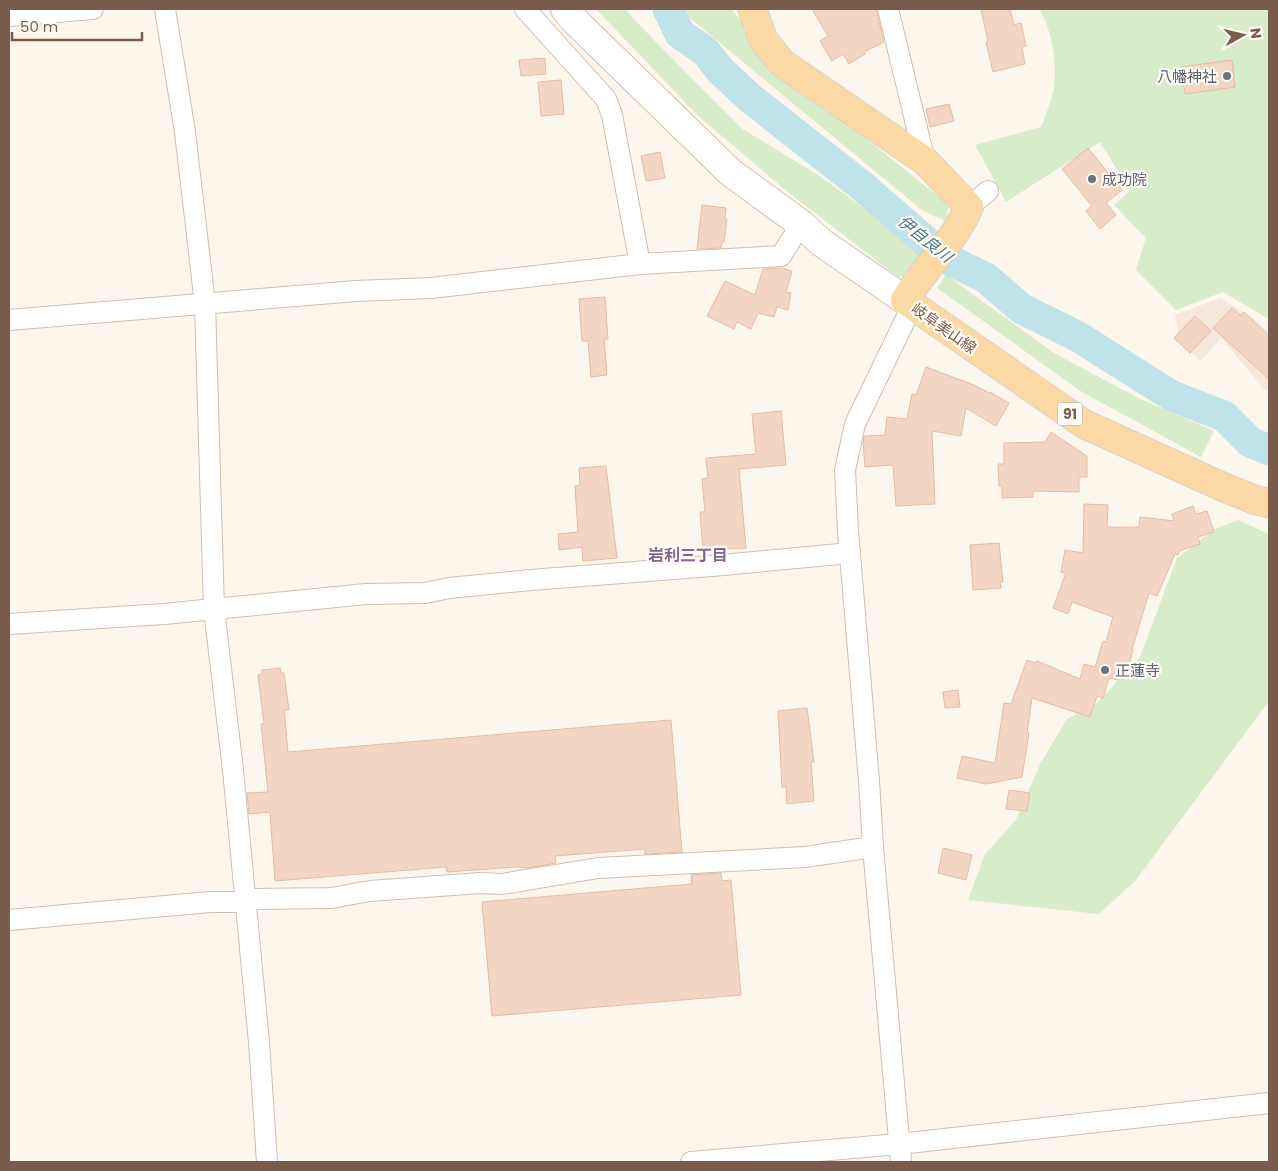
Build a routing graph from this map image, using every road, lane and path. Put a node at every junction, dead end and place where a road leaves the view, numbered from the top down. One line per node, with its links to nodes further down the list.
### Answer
1 (93, 9): 7 (street)
2 (165, 9): 12 (street)
3 (525, 9): 10 (street)
4 (565, 9): 9 (street)
5 (752, 9): 8 (main road, 岐阜美山線)
6 (888, 9): 8 (street)
7 (9, 16)
8 (925, 161): 11 (main road, 岐阜美山線)
9 (801, 224): 10 (street); 11 (street)
10 (640, 264): 12 (street)
11 (910, 297): 14 (main road, 岐阜美山線 / 91); 15 (street)
12 (204, 304): 13 (street); 16 (street)
13 (9, 320)
14 (1269, 504)
15 (850, 553): 16 (street); 18 (street)
16 (214, 609): 17 (street); 19 (street)
17 (9, 624)
18 (873, 847): 19 (street); 22 (street)
19 (244, 899): 20 (street); 23 (street)
20 (9, 920)
21 (1269, 1103): 22 (street)
22 (900, 1153): 24 (street)
23 (267, 1162)
24 (691, 1162)

